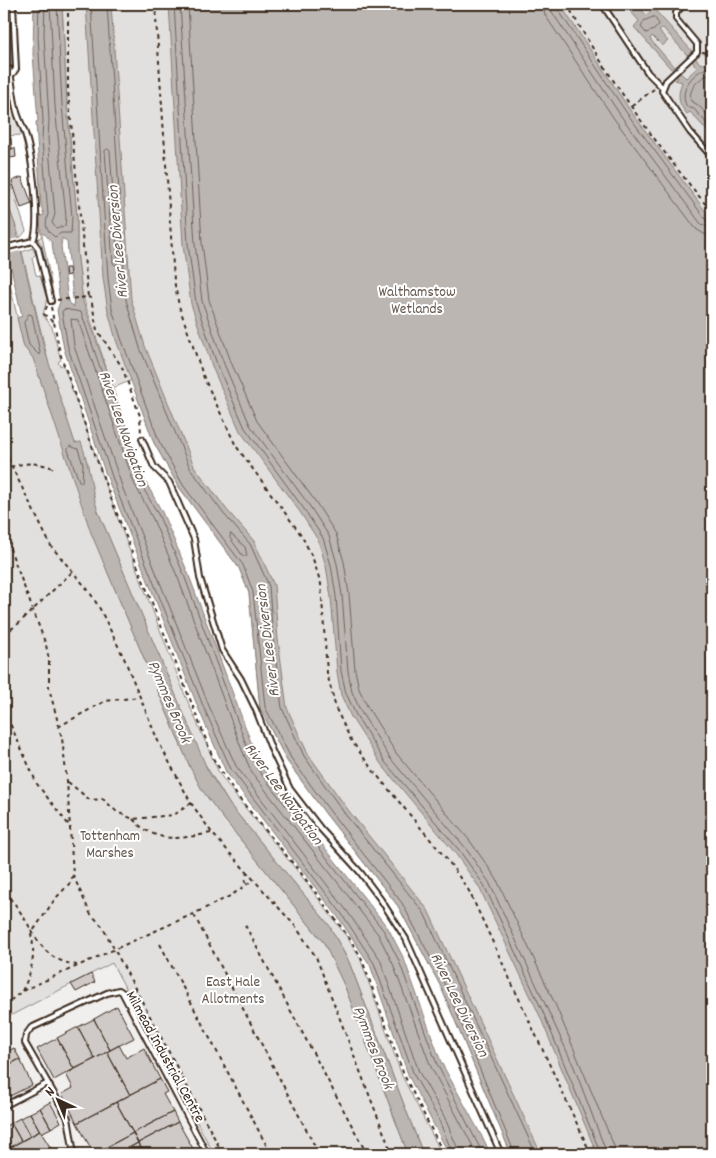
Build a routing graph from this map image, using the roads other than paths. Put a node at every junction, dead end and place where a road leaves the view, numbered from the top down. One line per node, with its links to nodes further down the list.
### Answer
1 (13, 4): 5 (lane)
2 (602, 4): 6 (lane)
3 (684, 4): 6 (lane)
4 (9, 70): 5 (lane)
5 (11, 76): 8 (lane)
6 (662, 88): 7 (lane)
7 (712, 157)
8 (33, 241): 9 (lane); 10 (lane)
9 (5, 248)
10 (49, 302)
11 (142, 439): 16 (lane)
12 (48, 1083): 13 (lane); 14 (lane, Milmead Industrial Centre); 15 (lane, Milmead Industrial Centre)
13 (4, 1106)
14 (74, 1154)
15 (207, 1154)
16 (501, 1154)

